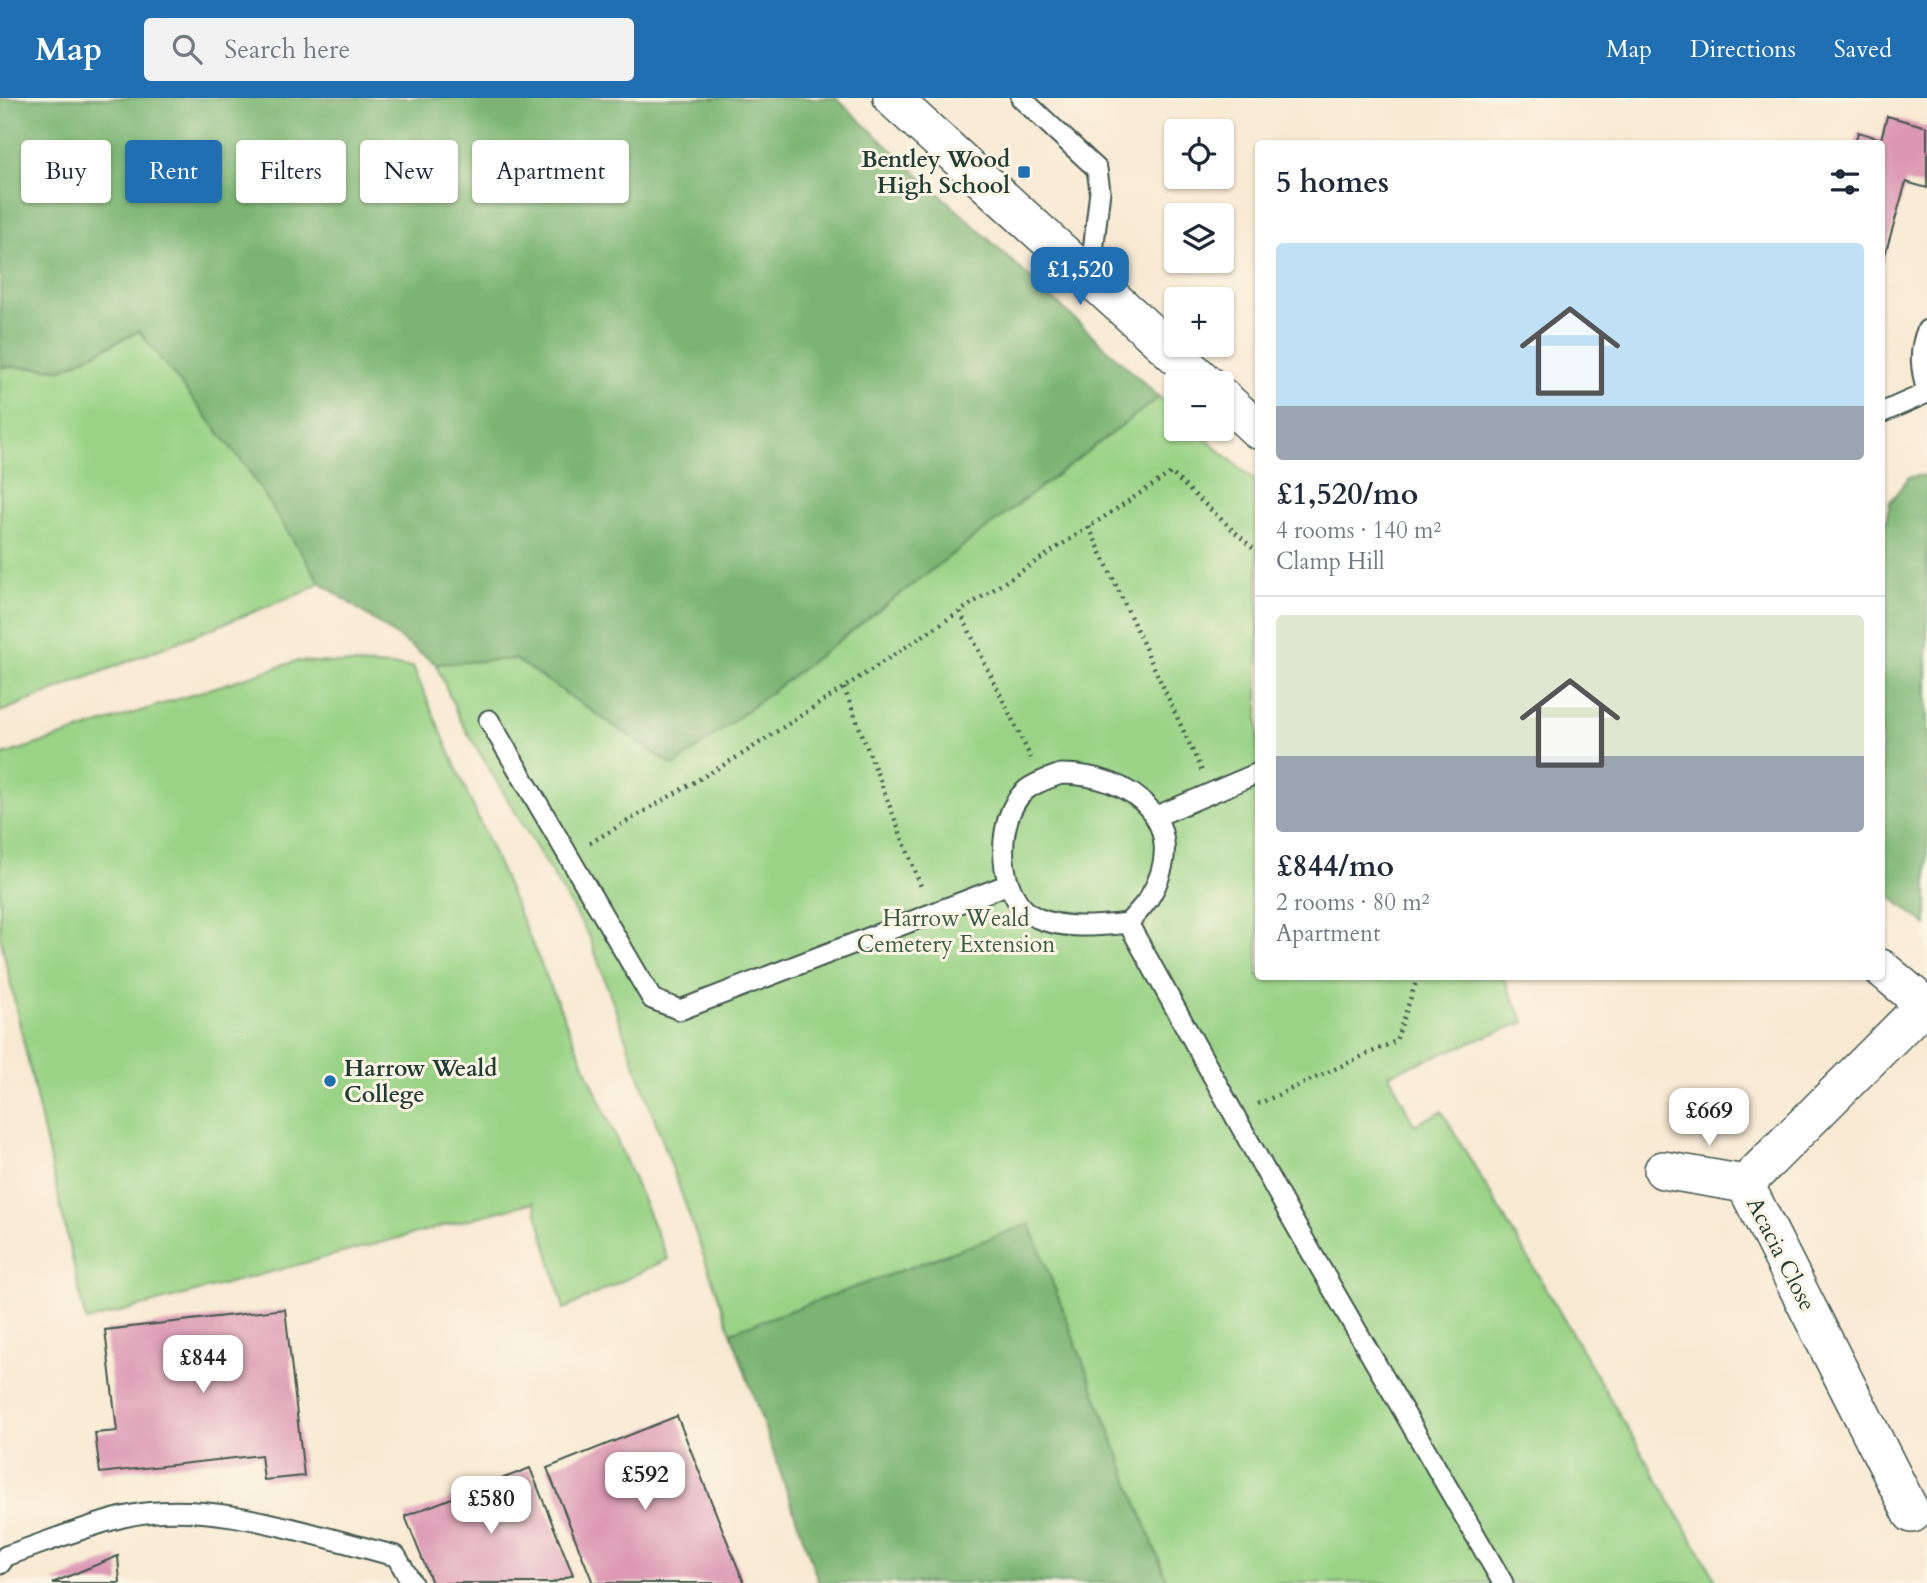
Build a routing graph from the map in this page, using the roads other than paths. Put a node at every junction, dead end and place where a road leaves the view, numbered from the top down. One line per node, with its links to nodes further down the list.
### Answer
1 (892, 98): 3 (street)
2 (1021, 98): 3 (lane)
3 (1090, 278): 5 (street)
4 (1927, 330): 6 (lane)
5 (1193, 371)
6 (1927, 393): 8 (lane)
7 (1234, 408): 9 (street)
8 (1885, 411)
9 (1255, 427)
10 (489, 720): 13 (lane)
11 (1255, 774): 12 (lane)
12 (1157, 816): 13 (lane); 14 (lane)
13 (1009, 884): 14 (lane)
14 (1128, 923): 22 (lane)
15 (1885, 971): 16 (street)
16 (1926, 1006): 18 (street, Acacia Close)
17 (1663, 1170): 18 (street)
18 (1745, 1184): 19 (street, Acacia Close)
19 (1912, 1514)
20 (0, 1564): 21 (lane)
21 (412, 1583)
22 (1503, 1583)

